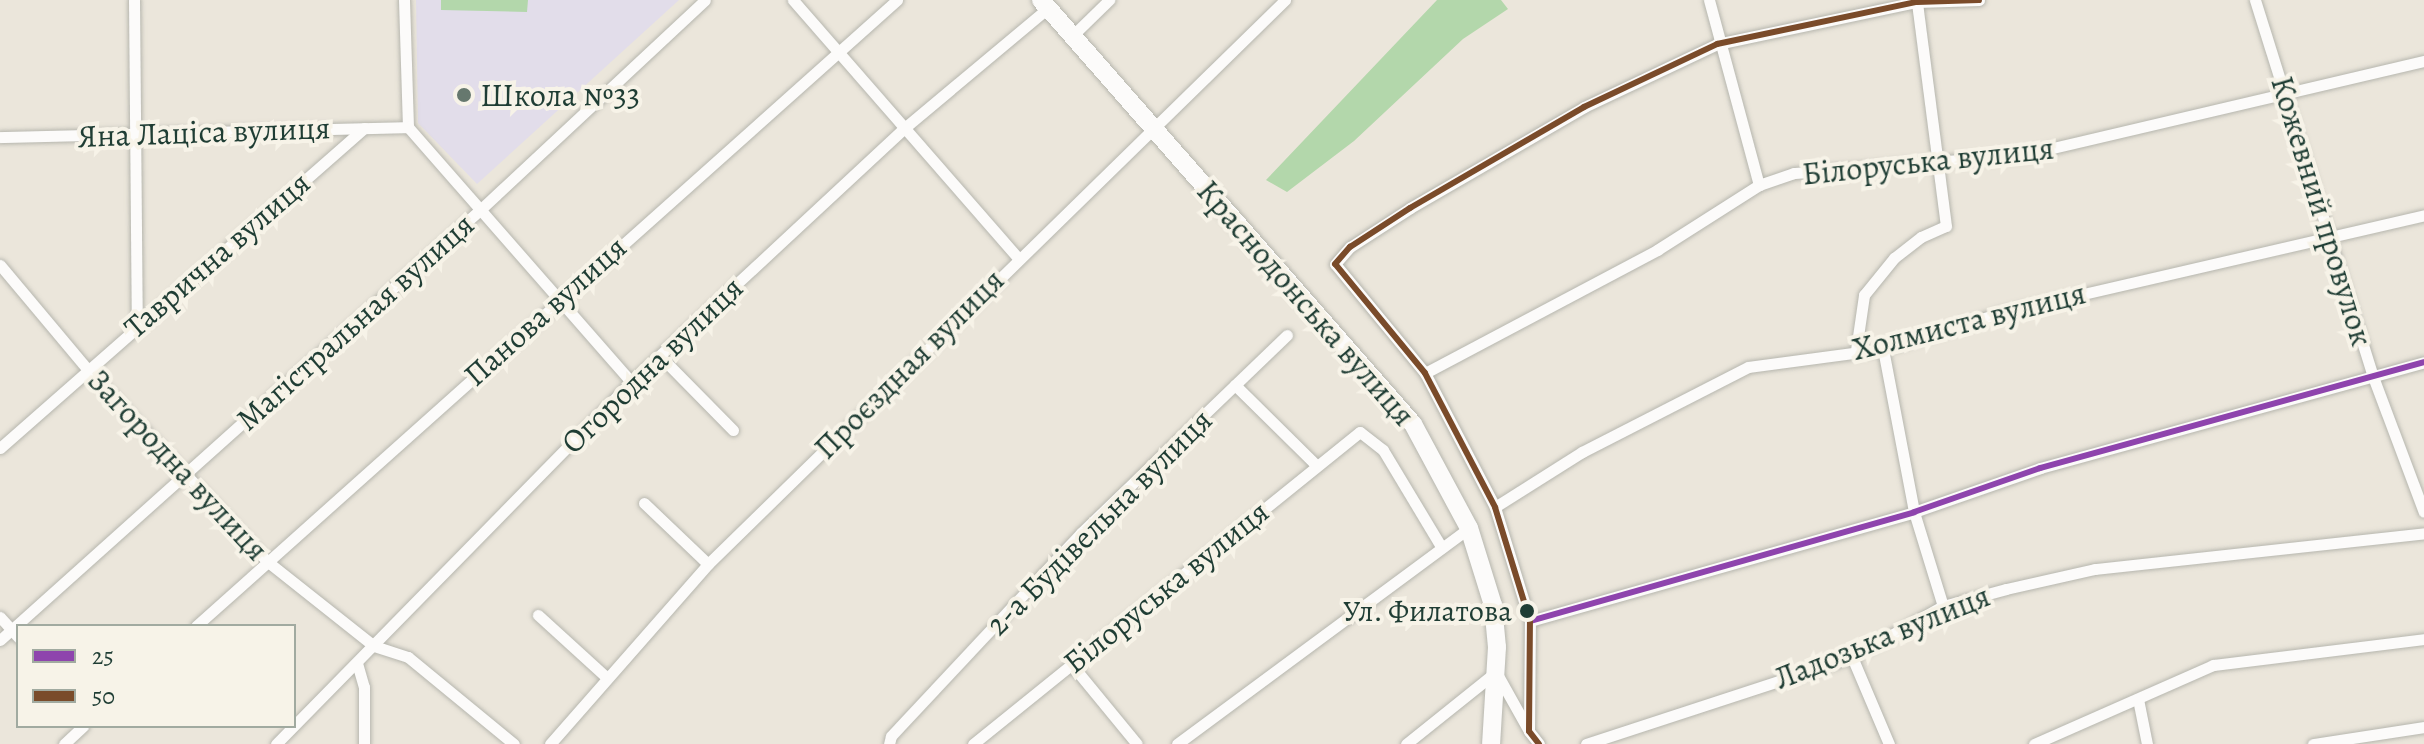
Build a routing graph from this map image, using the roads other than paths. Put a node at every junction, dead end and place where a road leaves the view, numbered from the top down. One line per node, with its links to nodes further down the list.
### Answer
1 (134, 0): 22 (street)
2 (404, 0): 19 (street)
3 (705, 0): 26 (street, Магістральная вулиця)
4 (793, 0): 15 (street)
5 (897, 0): 15 (street, Панова вулиця)
6 (1109, 0): 13 (street)
7 (1285, 0): 18 (street, Проєздная вулиця)
8 (1709, 0): 14 (street)
9 (1979, 0): 11 (street)
10 (2255, 0): 17 (street, Кожевний провулок)
11 (1917, 2): 14 (street); 24 (street)
12 (1045, 4): 13 (main road, Краснодонська вулиця); 21 (street, Огородна вулиця)
13 (1072, 36): 18 (main road, Краснодонська вулиця)
14 (1717, 44): 25 (street); 39 (street)
15 (838, 49): 21 (street); 31 (street, Панова вулиця)
16 (2424, 61): 17 (street, Білоруська вулиця)
17 (2285, 90): 24 (street, Білоруська вулиця); 28 (street, Кожевний провулок)
18 (1154, 126): 29 (street, Проєздная вулиця); 51 (main road, Краснодонська вулиця)
19 (408, 127): 20 (street, Яна Лаціса вулиця); 26 (street)
20 (364, 128): 22 (street, Яна Лаціса вулиця); 32 (street, Таврична вулиця)
21 (902, 130): 29 (street); 36 (street, Огородна вулиця)
22 (133, 135): 23 (street, Яна Лаціса вулиця); 32 (street)
23 (0, 137)
24 (1939, 159): 25 (street, Білоруська вулиця); 35 (street)
25 (1759, 185): 39 (street, Білоруська вулиця)
26 (481, 209): 31 (street); 46 (street, Магістральная вулиця)
27 (2424, 215): 28 (street, Холмиста вулиця)
28 (2327, 234): 34 (street, Холмиста вулиця); 40 (street, Кожевний провулок)
29 (1017, 257): 55 (street, Проєздная вулиця)
30 (0, 265): 38 (street, Загородна вулиця)
31 (559, 298): 41 (street); 54 (street, Панова вулиця)
32 (137, 322): 38 (street, Таврична вулиця)
33 (1287, 335): 42 (street)
34 (1883, 349): 35 (street, Холмиста вулиця); 49 (street)
35 (1856, 350): 48 (street, Холмиста вулиця)
36 (660, 356): 41 (street, Огородна вулиця); 43 (street)
37 (2424, 362): 40 (street)
38 (89, 371): 44 (street, Таврична вулиця); 46 (street, Загородна вулиця)
39 (1425, 373): 48 (street)
40 (2372, 374): 49 (street); 50 (street, Кожевний провулок)
41 (631, 382): 65 (street, Огородна вулиця)
42 (1235, 385): 45 (street, 2-а Будівельна вулиця); 82 (street, 2-а Будівельна вулиця)
43 (733, 430)
44 (0, 448)
45 (1316, 465): 53 (street, Білоруська вулиця); 68 (street, Білоруська вулиця)
46 (185, 475): 54 (street, Загородна вулиця); 60 (street, Магістральная вулиця)
47 (644, 503): 55 (street)
48 (1495, 507): 59 (street)
49 (1914, 512): 56 (street); 59 (street)
50 (2424, 512)
51 (1469, 528): 53 (street); 69 (main road, Краснодонська вулиця)
52 (2424, 533): 56 (street, Ладозька вулиця)
53 (1442, 548): 85 (street)
54 (268, 562): 61 (street, Панова вулиця); 65 (street, Загородна вулиця)
55 (708, 564): 70 (street, Проєздная вулиця)
56 (1943, 606): 66 (street, Ладозька вулиця)
57 (538, 615): 70 (street)
58 (0, 617): 62 (street)
59 (1530, 621): 76 (street)
60 (26, 624)
61 (198, 624)
62 (15, 634): 64 (street, Магістральная вулиця)
63 (2424, 639): 71 (street)
64 (0, 640)
65 (374, 646): 67 (street, Огородна вулиця); 80 (street, Загородна вулиця)
66 (1852, 657): 89 (street, Ладозька вулиця); 90 (street)
67 (357, 663): 72 (street, Огородна вулиця); 79 (street)
68 (1072, 665): 83 (street, Білоруська вулиця); 84 (street)
69 (1496, 672): 76 (street); 86 (street); 87 (main road, Краснодонська вулиця)
70 (605, 676): 81 (street, Проєздная вулиця)
71 (2138, 699): 91 (street); 92 (street)
72 (296, 724)
73 (2424, 727): 93 (street)
74 (81, 728): 77 (street)
75 (292, 728): 78 (street, Огородна вулиця)
76 (1529, 731): 88 (street)
77 (64, 744)
78 (276, 744)
79 (364, 744)
80 (514, 744)
81 (550, 744)
82 (889, 744)
83 (973, 744)
84 (1137, 744)
85 (1177, 744)
86 (1406, 744)
87 (1491, 744)
88 (1539, 744)
89 (1586, 744)
90 (1889, 744)
91 (2034, 744)
92 (2147, 744)
93 (2313, 744)

